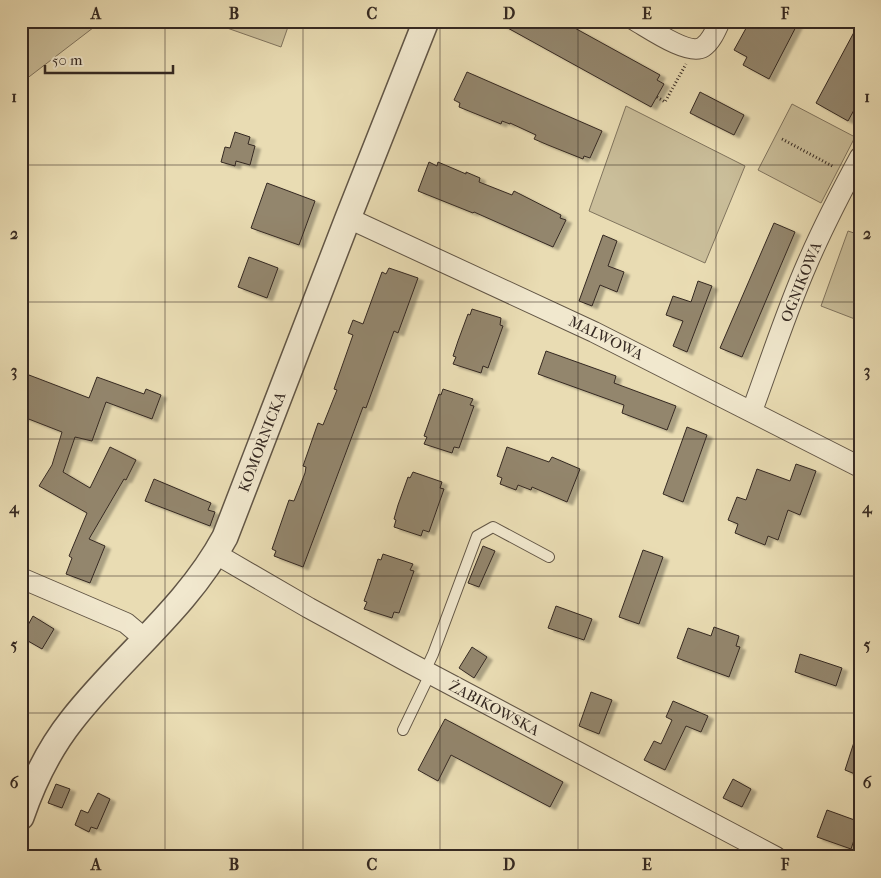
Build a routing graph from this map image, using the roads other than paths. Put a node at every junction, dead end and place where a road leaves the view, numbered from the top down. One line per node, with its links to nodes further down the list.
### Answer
1 (426, 21): 5 (street, KOMORNICKA)
2 (636, 21): 3 (street)
3 (720, 21)
4 (860, 157): 6 (street, OGNIKOWA)
5 (348, 218): 6 (street, MALWOWA); 8 (street, KOMORNICKA)
6 (752, 411): 7 (street, MALWOWA)
7 (860, 467)
8 (216, 554): 11 (street, KOMORNICKA); 12 (street, ŻABIKOWSKA)
9 (549, 557): 12 (lane)
10 (21, 578): 11 (street)
11 (145, 639): 14 (street, KOMORNICKA)
12 (428, 672): 13 (lane); 15 (street, ŻABIKOWSKA)
13 (403, 730)
14 (21, 817)
15 (776, 857)

